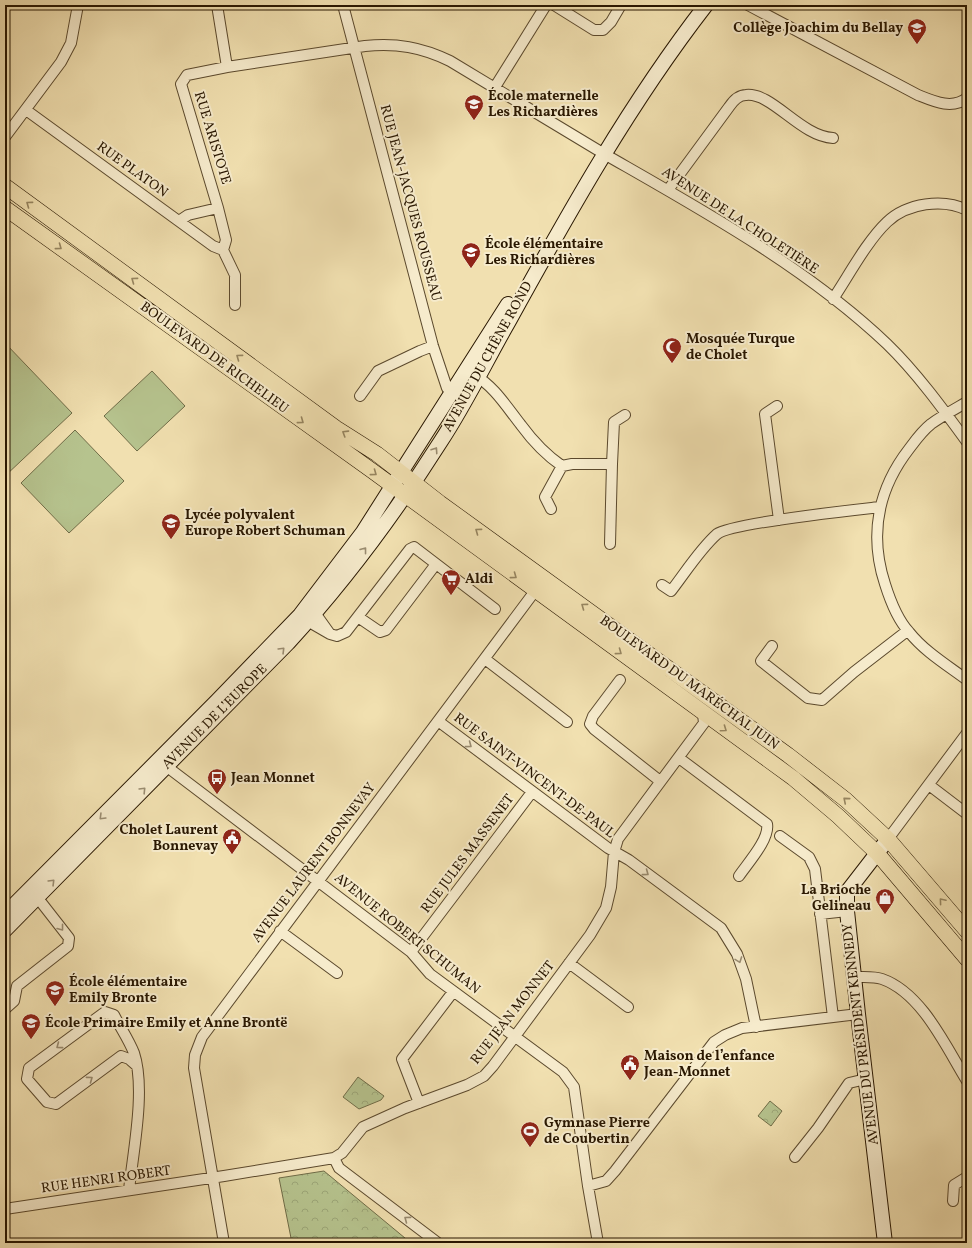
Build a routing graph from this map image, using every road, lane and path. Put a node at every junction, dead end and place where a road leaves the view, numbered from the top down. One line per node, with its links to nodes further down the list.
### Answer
1 (78, 5): 13 (street)
2 (217, 5): 10 (street)
3 (343, 5): 9 (street, RUE JEAN-JACQUES ROUSSEAU)
4 (546, 5): 11 (street)
5 (554, 5): 6 (street)
6 (621, 5)
7 (706, 5): 16 (main road, AVENUE DU CHÊNE ROND)
8 (748, 5): 12 (street)
9 (354, 48): 10 (street, RUE ARISTOTE); 11 (street, RUE ARISTOTE); 26 (street, RUE JEAN-JACQUES ROUSSEAU)
10 (227, 67): 20 (street, RUE ARISTOTE)
11 (495, 87): 16 (street, AVENUE DE LA CHOLETIÈRE)
12 (967, 98)
13 (26, 110): 14 (street); 22 (street, RUE PLATON)
14 (5, 137)
15 (833, 138): 18 (street)
16 (605, 154): 18 (street, AVENUE DE LA CHOLETIÈRE); 27 (main road, AVENUE DU CHÊNE ROND)
17 (5, 186): 38 (main road, BOULEVARD DE RICHELIEU, one-way to 17)
18 (668, 190): 24 (street, AVENUE DE LA CHOLETIÈRE)
19 (5, 208): 38 (main road, BOULEVARD DE RICHELIEU, one-way to 38)
20 (218, 208): 22 (street); 23 (street, RUE ARISTOTE)
21 (967, 210): 24 (street)
22 (179, 221): 23 (street, RUE PLATON)
23 (223, 250): 25 (street, RUE ARISTOTE)
24 (833, 299): 34 (street, AVENUE DE LA CHOLETIÈRE)
25 (236, 305)
26 (433, 346): 28 (street, RUE JEAN-JACQUES ROUSSEAU); 29 (street)
27 (472, 373): 28 (main road, AVENUE DU CHÊNE ROND); 30 (main road, AVENUE DU CHÊNE ROND); 37 (street)
28 (452, 391): 30 (street); 38 (main road, AVENUE DU CHÊNE ROND)
29 (360, 396)
30 (466, 398): 39 (main road, AVENUE DU CHÊNE ROND, one-way to 30)
31 (967, 402): 34 (street)
32 (777, 406): 44 (street)
33 (626, 415): 36 (street)
34 (946, 415): 35 (street, AVENUE DE LA CHOLETIÈRE); 41 (street)
35 (967, 442)
36 (612, 464): 37 (street); 45 (street)
37 (562, 466): 43 (street)
38 (396, 479): 39 (main road, BOULEVARD DE RICHELIEU); 40 (main road, AVENUE DU CHÊNE ROND)
39 (409, 489): 42 (main road, BOULEVARD DE RICHELIEU); 51 (main road, AVENUE DE L’EUROPE, one-way to 39); 69 (main road, BOULEVARD DU MARÉCHAL JUIN, one-way to 39)
40 (379, 505): 49 (main road, AVENUE DE L’EUROPE)
41 (880, 507): 44 (street); 53 (street)
42 (422, 509): 48 (main road, BOULEVARD DU MARÉCHAL JUIN, one-way to 48)
43 (551, 509)
44 (778, 520): 47 (street)
45 (610, 544)
46 (436, 564): 50 (street); 52 (street); 52 (street)
47 (662, 584)
48 (535, 591): 55 (street, AVENUE LAURENT BONNEVAY); 58 (main road, BOULEVARD DU MARÉCHAL JUIN, one-way to 58)
49 (318, 593): 51 (street); 63 (main road, AVENUE DE L’EUROPE)
50 (495, 609)
51 (311, 617): 52 (street); 63 (main road, AVENUE DE L’EUROPE, one-way to 51)
52 (358, 617)
53 (907, 631): 54 (street); 57 (street)
54 (772, 646)
55 (485, 659): 59 (street, AVENUE LAURENT BONNEVAY); 60 (street)
56 (620, 680): 64 (street)
57 (967, 680)
58 (703, 714): 62 (street, RUE JEAN MONNET); 71 (main road, BOULEVARD DU MARÉCHAL JUIN, one-way to 71)
59 (438, 721): 66 (street, RUE SAINT-VINCENT-DE-PAUL, one-way to 66); 73 (street, AVENUE LAURENT BONNEVAY)
60 (567, 722)
61 (967, 733): 65 (street)
62 (679, 758): 64 (street, RUE JEAN MONNET); 72 (street)
63 (162, 764): 73 (street, AVENUE ROBERT SCHUMAN); 74 (main road, AVENUE DE L’EUROPE, one-way to 63); 76 (main road, AVENUE DE L’EUROPE, one-way to 76)
64 (660, 781): 70 (street, RUE JEAN MONNET)
65 (929, 785): 67 (street); 69 (street)
66 (532, 792): 70 (street, RUE SAINT-VINCENT-DE-PAUL); 81 (street, RUE JULES MASSENET)
67 (967, 814)
68 (780, 836): 77 (street)
69 (888, 839): 71 (main road, AVENUE DU PRÉSIDENT KENNEDY); 80 (main road, BOULEVARD DU MARÉCHAL JUIN, one-way to 69)
70 (614, 852): 83 (street, RUE JEAN MONNET); 91 (street, RUE SAINT-VINCENT-DE-PAUL, one-way to 91)
71 (878, 853): 75 (main road, AVENUE DU PRÉSIDENT KENNEDY); 82 (main road, BOULEVARD DU MARÉCHAL JUIN)
72 (739, 876)
73 (318, 880): 79 (street, AVENUE LAURENT BONNEVAY); 81 (street, AVENUE ROBERT SCHUMAN)
74 (37, 897): 78 (main road, AVENUE DE L’EUROPE); 88 (street, one-way to 88)
75 (847, 911): 77 (street); 85 (main road, AVENUE DU PRÉSIDENT KENNEDY)
76 (5, 914)
77 (820, 914): 90 (street)
78 (5, 930)
79 (280, 930): 84 (street); 100 (street, AVENUE LAURENT BONNEVAY)
80 (967, 931)
81 (411, 952): 86 (street, AVENUE ROBERT SCHUMAN)
82 (967, 959)
83 (569, 963): 87 (street); 92 (street, RUE JEAN MONNET)
84 (337, 973)
85 (855, 977): 89 (main road, AVENUE DU PRÉSIDENT KENNEDY); 95 (street)
86 (453, 992): 92 (street, AVENUE ROBERT SCHUMAN); 96 (street)
87 (628, 1007)
88 (5, 1008)
89 (858, 1014): 90 (street); 94 (main road, AVENUE DU PRÉSIDENT KENNEDY)
90 (833, 1017): 91 (street)
91 (756, 1027): 101 (street)
92 (515, 1036): 96 (street, RUE JEAN MONNET); 101 (street, AVENUE ROBERT SCHUMAN)
93 (136, 1066): 93 (street, one-way to 93); 102 (street)
94 (866, 1079): 97 (street); 108 (main road, AVENUE DU PRÉSIDENT KENNEDY)
95 (967, 1080)
96 (419, 1103): 98 (street, RUE JEAN MONNET)
97 (795, 1157)
98 (334, 1158): 100 (street); 106 (street, one-way to 98)
99 (967, 1177): 103 (street)
100 (212, 1178): 102 (street, RUE HENRI ROBERT); 105 (street, AVENUE LAURENT BONNEVAY)
101 (588, 1186): 107 (street, AVENUE ROBERT SCHUMAN)
102 (129, 1190): 104 (street, RUE HENRI ROBERT)
103 (953, 1201)
104 (5, 1209)
105 (224, 1243)
106 (438, 1243)
107 (598, 1243)
108 (885, 1243)

